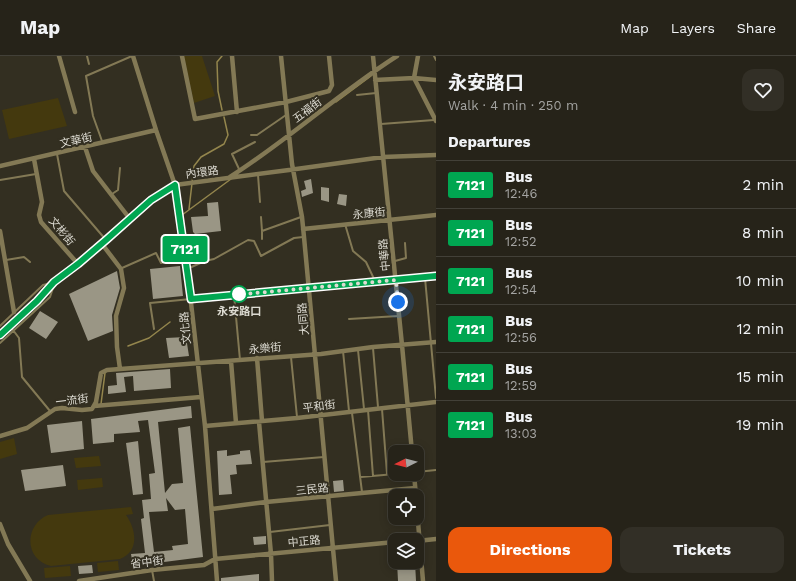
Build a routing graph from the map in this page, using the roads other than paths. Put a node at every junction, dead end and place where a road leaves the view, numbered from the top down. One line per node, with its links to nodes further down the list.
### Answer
1 (59, 56): 20 (street)
2 (87, 56): 13 (lane)
3 (133, 56): 25 (street, 文化路); 28 (lane)
4 (182, 56): 21 (street)
5 (232, 56): 21 (street)
6 (281, 56): 19 (street, 大同路)
7 (329, 56): 19 (street)
8 (373, 56): 14 (street, 中華路)
9 (397, 56): 14 (street, 五福街)
10 (418, 56): 15 (street)
11 (434, 56): 12 (lane)
12 (436, 60)
13 (89, 64)
14 (375, 75): 15 (street); 17 (street, 中華路); 27 (street, 五福街)
15 (414, 78): 16 (street); 23 (street)
16 (436, 80)
17 (377, 93): 18 (lane); 24 (street, 中華路)
18 (357, 95)
19 (286, 102): 21 (street); 22 (street, 大同路)
20 (75, 112)
21 (237, 112)
22 (287, 114): 26 (lane); 27 (street, 大同路)
23 (436, 121): 24 (lane)
24 (380, 124): 33 (street, 中華路)
25 (156, 130): 28 (street, 文華街); 43 (street, 文化路)
26 (251, 135)
27 (289, 138): 37 (street, 大同路); 38 (street, 五福街)
28 (102, 142): 30 (street, 文華街)
29 (255, 142): 38 (lane)
30 (85, 147): 31 (street, 文華街); 44 (street)
31 (57, 153): 34 (street, 文華街); 57 (lane)
32 (436, 156): 33 (street, 內環路)
33 (383, 157): 37 (street, 內環路); 50 (street, 中華路)
34 (34, 159): 35 (street, 文華街); 39 (street, 文彬街)
35 (0, 166)
36 (120, 168): 44 (lane)
37 (294, 169): 40 (street, 內環路); 48 (street, 大同路)
38 (240, 170): 41 (street, 五福街)
39 (37, 174): 42 (lane); 64 (street, 文彬街)
40 (258, 174): 41 (street, 內環路); 45 (lane)
41 (228, 178): 43 (street, 內環路)
42 (0, 180)
43 (175, 185): 49 (street, 內環路); 60 (street, 文化路)
44 (111, 195): 49 (street)
45 (260, 202)
46 (436, 215): 50 (street, 永康街)
47 (262, 217): 54 (lane)
48 (302, 217): 52 (street, 大同路); 54 (lane)
49 (130, 219): 57 (street, 內環路)
50 (390, 220): 51 (street, 永康街); 62 (street, 中華路)
51 (345, 224): 52 (street, 永康街); 71 (lane)
52 (303, 229): 55 (street, 大同路)
53 (0, 231): 61 (street)
54 (262, 231): 56 (lane)
55 (304, 237): 66 (lane); 72 (street, 大同路)
56 (262, 239)
57 (106, 240): 59 (street, 內環路)
58 (405, 243): 62 (lane)
59 (102, 244): 64 (street, 內環路); 65 (street)
60 (186, 259): 65 (lane); 66 (street, 文化路)
61 (5, 260): 63 (lane); 75 (street)
62 (394, 261): 69 (street, 中華路)
63 (30, 262)
64 (78, 264): 70 (street, 內環路)
65 (120, 268): 94 (street)
66 (187, 269): 74 (street, 文化路)
67 (436, 276): 68 (street)
68 (425, 277): 69 (street); 82 (lane)
69 (396, 280): 71 (street); 76 (street, 中華路)
70 (54, 282): 75 (lane); 80 (lane); 81 (street, 內環路)
71 (375, 282): 72 (street)
72 (309, 287): 73 (street); 88 (street, 大同路)
73 (234, 295): 74 (street); 91 (lane)
74 (191, 299): 79 (lane); 93 (street, 文化路)
75 (14, 312): 78 (lane)
76 (399, 316): 77 (lane); 84 (street, 中華路)
77 (350, 318)
78 (0, 326)
79 (154, 329)
80 (13, 330): 83 (lane); 103 (lane)
81 (0, 335)
82 (433, 342): 84 (street, 永樂街); 97 (lane)
83 (0, 343)
84 (402, 345): 85 (street, 永樂街); 100 (street, 中華路)
85 (373, 347): 86 (street, 永樂街); 101 (lane)
86 (358, 348): 87 (street, 永樂街); 102 (lane)
87 (343, 350): 88 (street, 永樂街); 104 (lane)
88 (316, 354): 89 (street, 永樂街); 105 (street, 大同路)
89 (291, 355): 90 (street, 永樂街); 106 (lane)
90 (257, 358): 91 (street, 永樂街); 107 (street)
91 (240, 360): 92 (street, 永樂街)
92 (231, 361): 93 (street, 永樂街); 108 (street)
93 (197, 363): 94 (street, 永樂街); 96 (street, 文化路)
94 (120, 369): 95 (street, 永樂街)
95 (101, 373): 99 (street, 一流街)
96 (201, 397): 99 (street); 109 (street, 文化路)
97 (436, 398)
98 (436, 402): 100 (street, 平和街)
99 (94, 406): 103 (street, 一流街)
100 (407, 406): 101 (street, 平和街); 111 (street, 中華路)
101 (380, 409): 102 (street, 平和街); 116 (lane)
102 (366, 410): 104 (street, 平和街); 117 (lane)
103 (51, 412): 110 (street, 一流街)
104 (350, 412): 105 (street, 平和街); 118 (lane)
105 (321, 415): 106 (street, 平和街); 112 (street, 大同路)
106 (297, 418): 107 (street, 平和街)
107 (260, 422): 108 (street, 平和街); 113 (street)
108 (236, 423): 109 (street, 平和街)
109 (205, 426): 124 (street, 文化路)
110 (0, 436)
111 (411, 445)
112 (325, 457): 113 (lane); 122 (street, 大同路)
113 (262, 462): 123 (street)
114 (436, 470): 115 (lane)
115 (424, 471)
116 (387, 474): 117 (lane)
117 (373, 476): 118 (lane)
118 (361, 477): 121 (lane)
119 (414, 481): 120 (street)
120 (415, 488): 121 (street, 三民路)
121 (362, 493): 122 (street, 三民路)
122 (328, 496): 123 (street, 三民路); 126 (street, 大同路)
123 (266, 502): 124 (street, 三民路); 127 (street)
124 (212, 509): 133 (street, 文化路)
125 (0, 524): 136 (street)
126 (330, 525): 127 (lane); 131 (street, 大同路)
127 (269, 532): 132 (street)
128 (436, 539): 129 (street)
129 (424, 540)
130 (388, 543): 131 (street, 中正路)
131 (333, 548): 132 (street, 中正路); 141 (street, 大同路)
132 (271, 554): 133 (street, 中正路); 140 (street)
133 (215, 559): 135 (street, 省中街); 139 (street, 文化路)
134 (422, 569): 142 (street)
135 (152, 570): 137 (street, 省中街); 138 (lane)
136 (30, 581)
137 (79, 581)
138 (154, 581)
139 (217, 581)
140 (272, 581)
141 (336, 581)
142 (423, 581)

